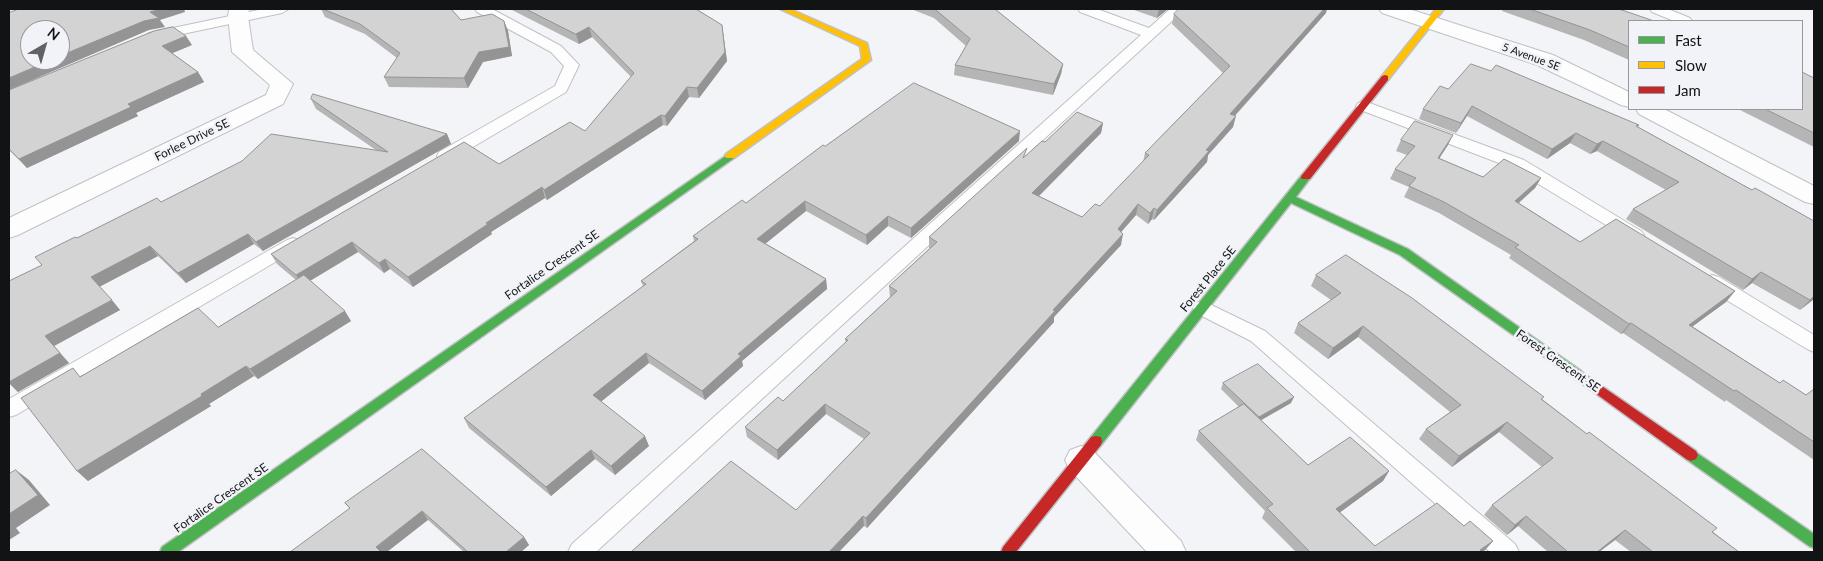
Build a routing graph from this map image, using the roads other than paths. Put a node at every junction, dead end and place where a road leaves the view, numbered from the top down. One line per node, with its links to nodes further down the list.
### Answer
1 (282, 9): 8 (lane)
2 (482, 9): 16 (lane)
3 (784, 9): 28 (street, Fortalice Crescent SE)
4 (1085, 9): 11 (lane)
5 (1178, 9): 11 (lane)
6 (1389, 9): 9 (street, 5 Avenue SE)
7 (1658, 9): 10 (lane)
8 (239, 13): 12 (lane); 19 (street, Forlee Drive SE)
9 (1434, 15): 13 (street, 5 Avenue SE); 14 (street, Forest Place SE)
10 (1683, 20)
11 (1150, 33): 29 (lane)
12 (136, 43)
13 (1628, 100)
14 (1364, 106): 18 (street, Forest Place SE); 21 (lane)
15 (1649, 110): 17 (street)
16 (432, 164)
17 (1814, 196)
18 (1290, 198): 23 (street, Forest Place SE); 27 (street, Forest Crescent SE)
19 (9, 229)
20 (311, 234): 25 (lane)
21 (1653, 246)
22 (1696, 272): 24 (lane)
23 (1202, 308): 26 (street, Forest Place SE); 32 (lane)
24 (1814, 344)
25 (9, 409)
26 (1082, 460): 30 (street, Forest Place SE); 31 (street)
27 (1814, 542)
28 (168, 552)
29 (580, 552)
30 (1008, 552)
31 (1169, 552)
32 (1507, 552)

